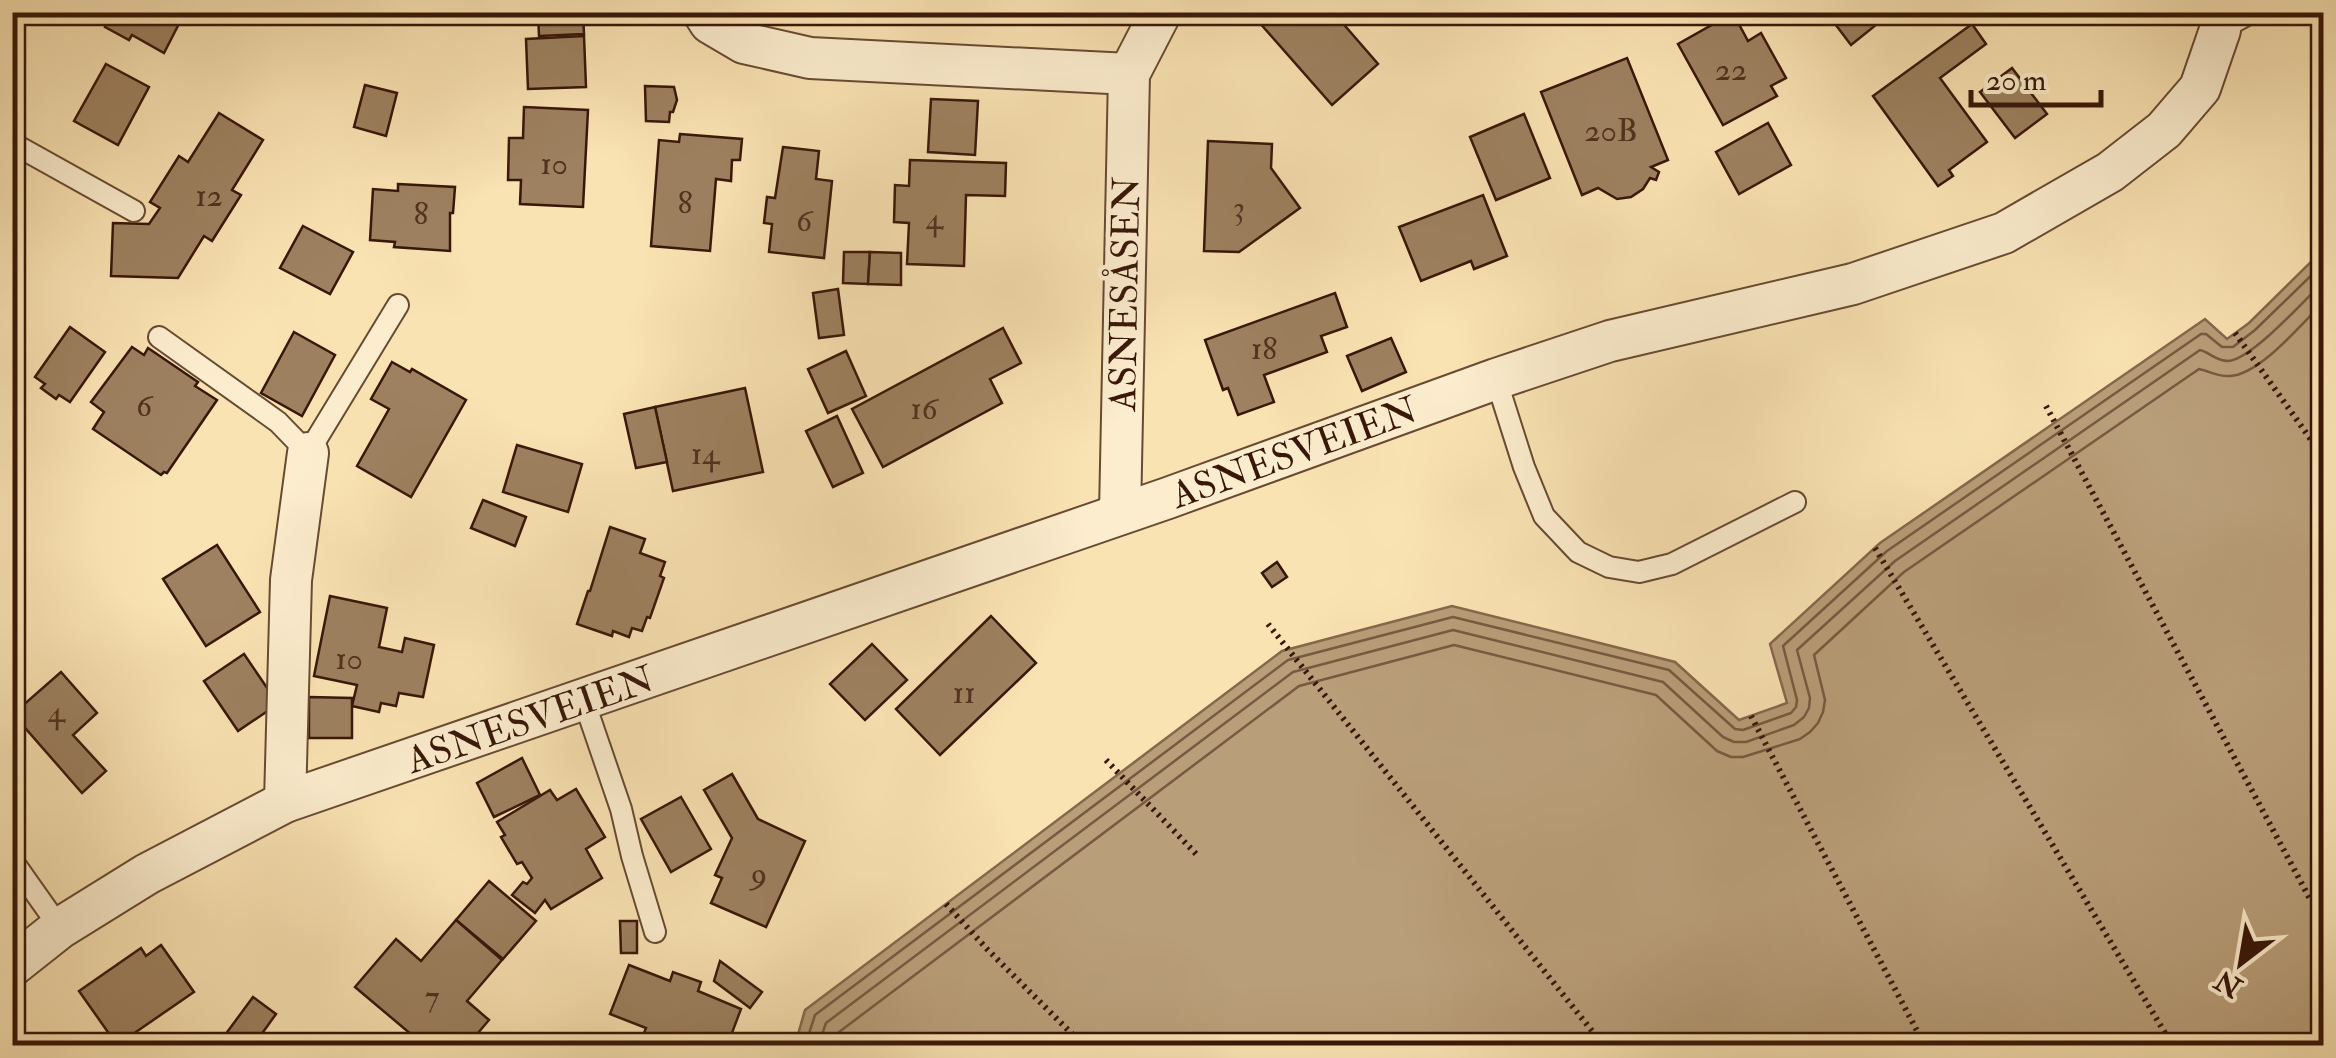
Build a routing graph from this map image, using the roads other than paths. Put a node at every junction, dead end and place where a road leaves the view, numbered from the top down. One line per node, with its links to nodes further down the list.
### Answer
1 (703, 12): 4 (street)
2 (1161, 12): 4 (street, ASNESÅSEN)
3 (2231, 18): 9 (street, ASNESVEIEN)
4 (1128, 74): 12 (street, ASNESÅSEN)
5 (12, 144): 6 (lane)
6 (134, 211)
7 (398, 305): 10 (lane)
8 (159, 337): 10 (lane)
9 (1496, 379): 11 (lane); 12 (street, ASNESVEIEN)
10 (308, 452): 14 (street)
11 (1794, 502)
12 (1120, 514): 13 (street, ASNESVEIEN)
13 (584, 701): 14 (street, ASNESVEIEN); 17 (lane)
14 (285, 802): 16 (street, ASNESVEIEN)
15 (12, 860): 16 (lane)
16 (60, 928): 18 (street, ASNESVEIEN)
17 (656, 932)
18 (12, 966)

